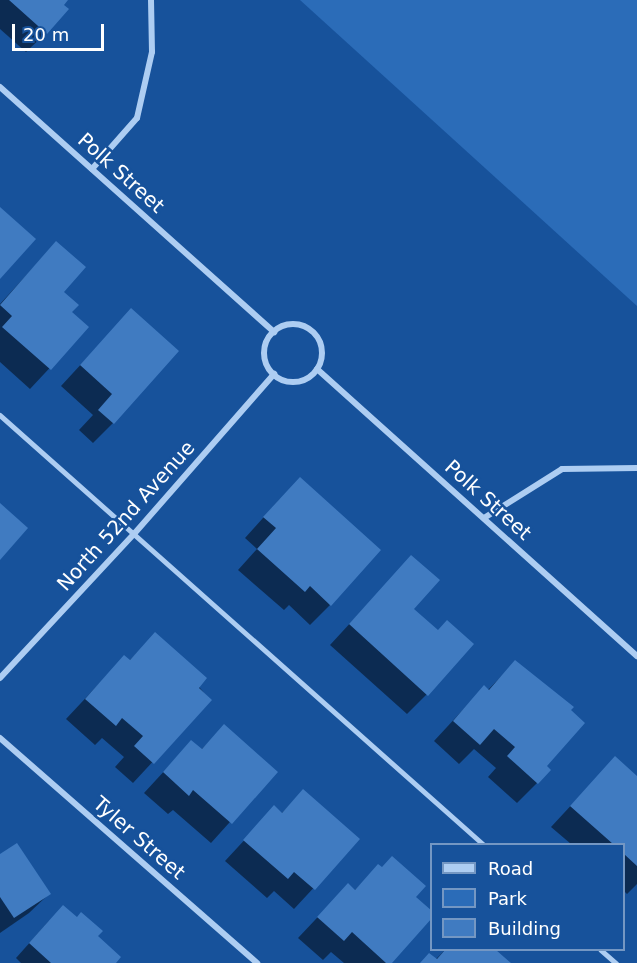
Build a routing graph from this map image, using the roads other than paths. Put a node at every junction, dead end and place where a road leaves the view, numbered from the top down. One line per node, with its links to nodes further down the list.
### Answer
1 (151, 0): 3 (street)
2 (0, 87): 3 (street, Polk Street)
3 (92, 169): 4 (street, Polk Street)
4 (274, 332): 5 (street); 6 (street)
5 (317, 369): 6 (street); 9 (street, Polk Street)
6 (274, 374): 10 (street, North 52nd Avenue)
7 (0, 415): 10 (lane)
8 (637, 468): 9 (street)
9 (484, 518): 11 (street, Polk Street)
10 (134, 534): 12 (street, North 52nd Avenue); 14 (lane)
11 (637, 656)
12 (0, 678)
13 (0, 738): 16 (street, Tyler Street)
14 (482, 843)
15 (602, 951): 17 (lane)
16 (257, 963)
17 (616, 963)

